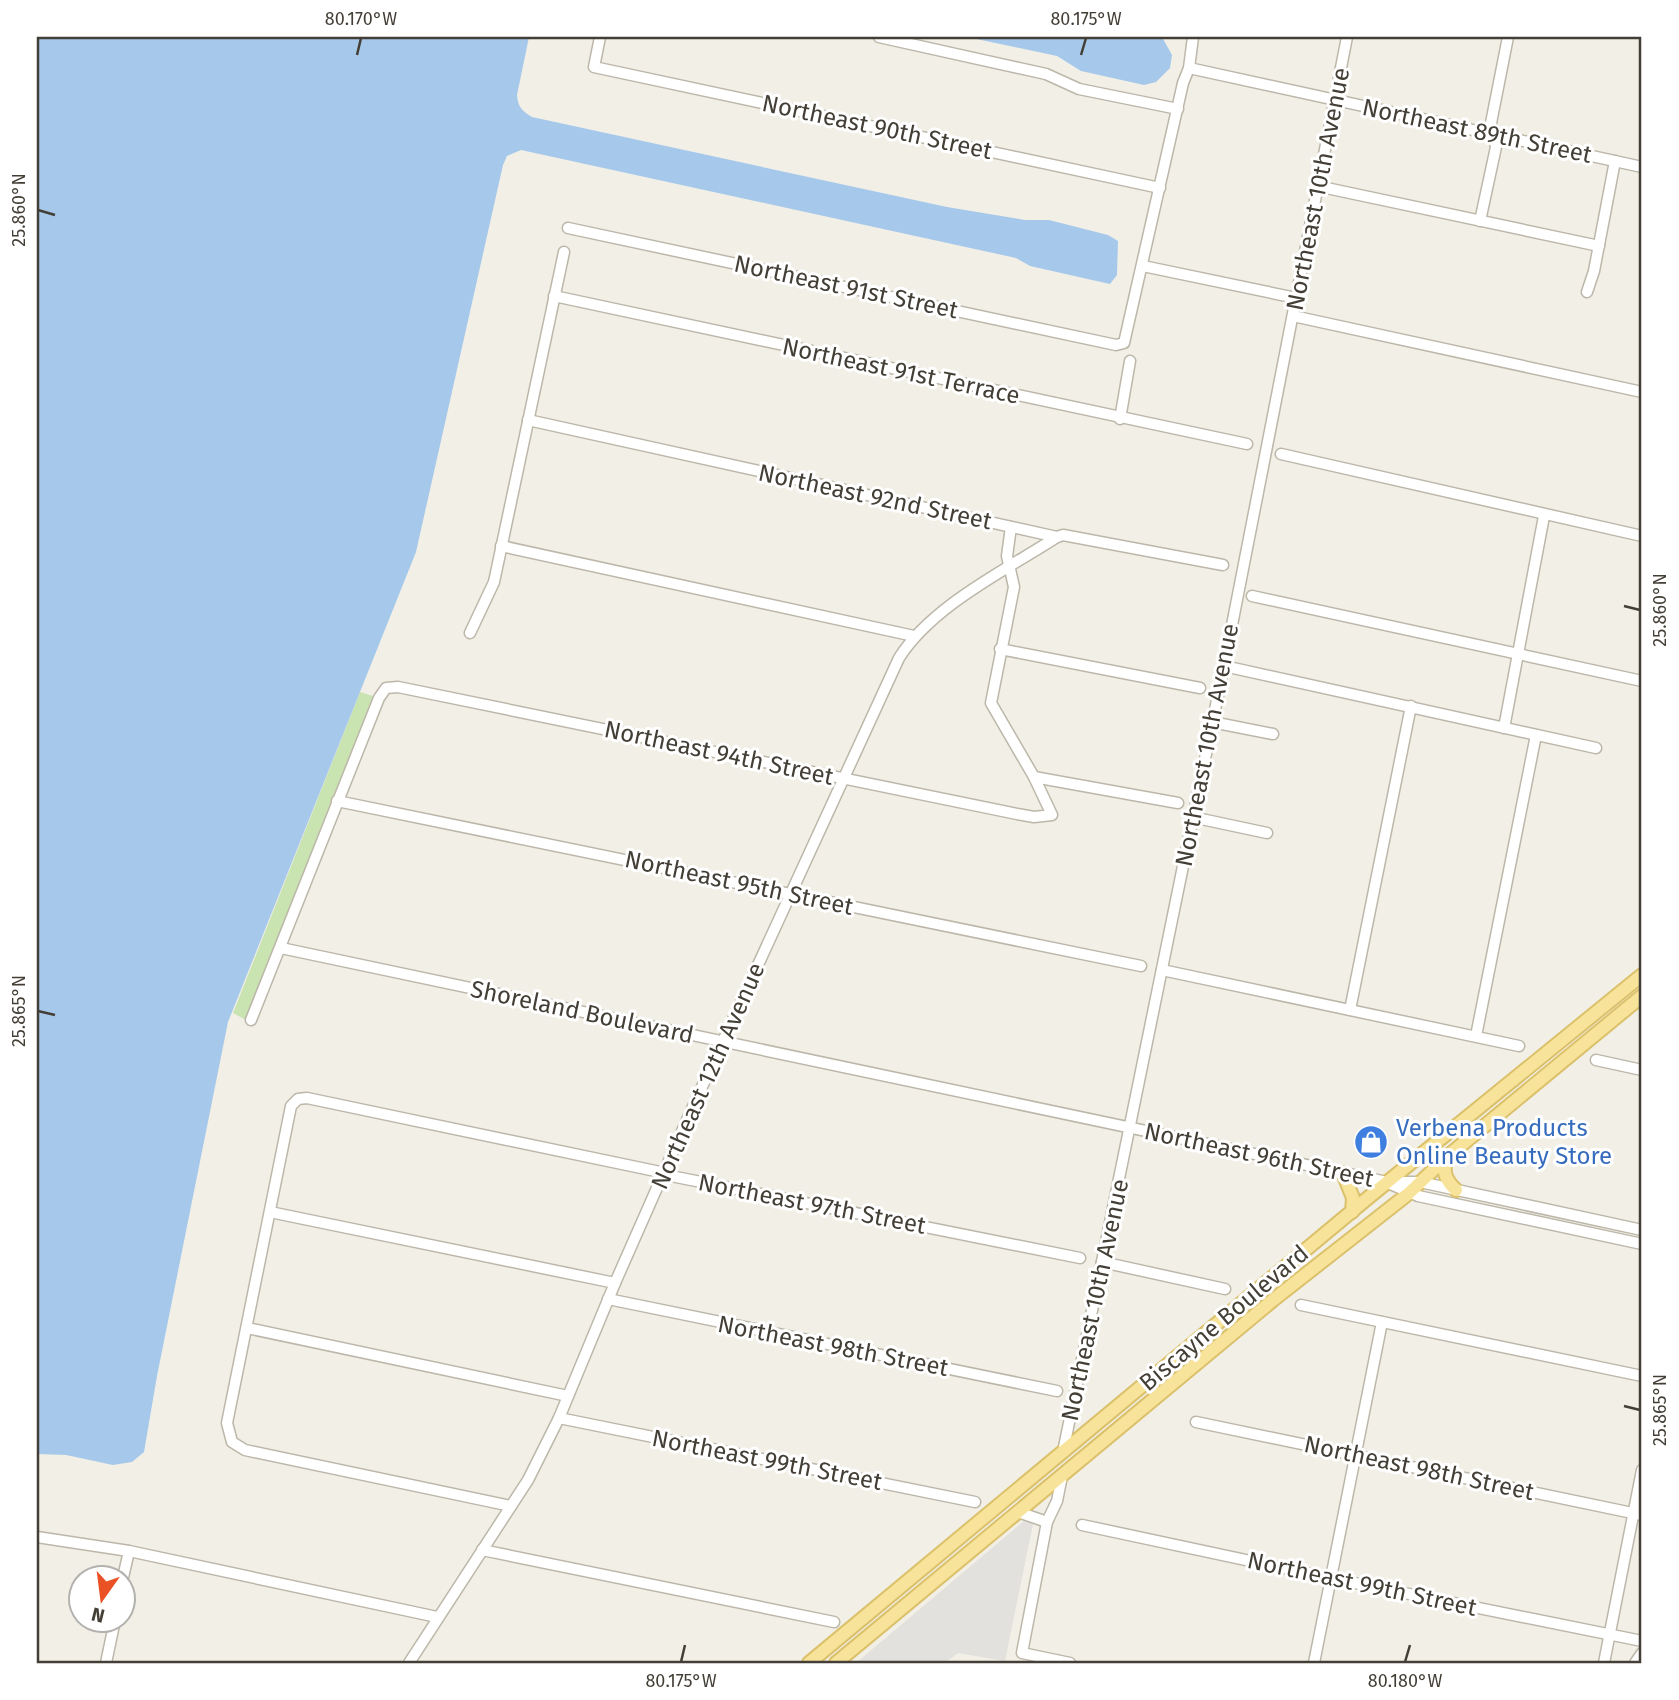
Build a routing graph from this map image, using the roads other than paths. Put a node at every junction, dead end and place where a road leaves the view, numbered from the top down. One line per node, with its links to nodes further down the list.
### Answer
1 (600, 37): 13 (street, Northeast 90th Street)
2 (879, 37): 8 (street)
3 (1193, 37): 6 (street)
4 (1347, 37): 7 (street, Northeast 10th Avenue)
5 (1508, 37): 9 (street)
6 (1189, 68): 7 (street, Northeast 89th Street); 8 (street)
7 (1335, 100): 9 (street, Northeast 89th Street); 12 (street, Northeast 10th Avenue)
8 (1178, 109): 13 (street)
9 (1495, 135): 10 (street, Northeast 89th Street); 14 (street)
10 (1615, 162): 11 (street, Northeast 89th Street); 16 (street)
11 (1642, 167)
12 (1317, 186): 14 (street); 21 (street, Northeast 10th Avenue)
13 (1160, 188): 18 (street)
14 (1480, 221): 16 (street)
15 (569, 228): 18 (street, Northeast 91st Street)
16 (1599, 246): 19 (street)
17 (564, 252): 20 (street)
18 (1143, 266): 21 (street)
19 (1587, 292)
20 (554, 296): 25 (street, Northeast 91st Terrace); 26 (street)
21 (1296, 298): 22 (street, Northeast 10th Avenue)
22 (1293, 316): 24 (street); 41 (street, Northeast 10th Avenue)
23 (1130, 361): 25 (street)
24 (1642, 392)
25 (1120, 419): 27 (street, Northeast 91st Terrace)
26 (528, 420): 30 (street, Northeast 92nd Street); 33 (street)
27 (1247, 444)
28 (1281, 454): 29 (street)
29 (1544, 516): 31 (street); 40 (street)
30 (1011, 527): 32 (street, Northeast 92nd Street); 35 (street)
31 (1642, 536)
32 (1057, 537): 34 (street, Northeast 92nd Street); 35 (street, Northeast 12th Avenue)
33 (501, 546): 37 (street); 38 (street)
34 (1223, 565)
35 (1011, 566): 38 (street, Northeast 12th Avenue); 39 (street)
36 (1252, 596): 40 (street)
37 (471, 633)
38 (914, 636): 51 (street, Northeast 12th Avenue)
39 (1000, 649): 43 (street); 50 (street)
40 (1518, 653): 42 (street); 46 (street)
41 (1224, 666): 44 (street); 45 (street, Northeast 10th Avenue)
42 (1642, 681)
43 (1200, 688)
44 (1411, 706): 46 (street); 63 (street)
45 (1212, 722): 47 (street); 54 (street, Northeast 10th Avenue)
46 (1504, 728): 48 (street)
47 (1272, 734)
48 (1536, 735): 49 (street); 65 (street)
49 (1596, 748)
50 (1034, 777): 51 (street, Northeast 94th Street); 53 (street)
51 (842, 779): 52 (street, Northeast 94th Street); 56 (street, Northeast 12th Avenue)
52 (337, 801): 56 (street, Northeast 95th Street); 57 (street)
53 (1178, 803)
54 (1192, 817): 55 (street); 59 (street, Northeast 10th Avenue)
55 (1267, 833)
56 (791, 894): 58 (street, Northeast 95th Street); 66 (street, Northeast 12th Avenue)
57 (281, 948): 64 (street); 66 (street, Shoreland Boulevard)
58 (1141, 966)
59 (1162, 970): 63 (street); 70 (street, Northeast 10th Avenue)
60 (1642, 975): 74 (main road, Biscayne Boulevard)
61 (1642, 991): 62 (main road, Biscayne Boulevard)
62 (1638, 999): 71 (main road, Biscayne Boulevard)
63 (1350, 1010): 65 (street)
64 (251, 1020)
65 (1476, 1037): 67 (street)
66 (724, 1042): 70 (street, Shoreland Boulevard); 72 (street, Northeast 12th Avenue)
67 (1519, 1046)
68 (1596, 1060): 69 (street)
69 (1642, 1070)
70 (1130, 1127): 73 (street, Northeast 96th Street); 83 (street, Northeast 10th Avenue)
71 (1448, 1156): 75 (main road, Biscayne Boulevard); 76 (main road)
72 (665, 1173): 78 (street, Northeast 97th Street); 82 (street, Northeast 97th Street); 84 (street, Northeast 12th Avenue)
73 (1343, 1173): 74 (street, Northeast 96th Street); 79 (main road)
74 (1387, 1182): 75 (street, Northeast 96th Street); 77 (street, Northeast 96th Street); 79 (main road, Biscayne Boulevard)
75 (1420, 1182): 76 (street, Northeast 96th Street); 77 (main road, Biscayne Boulevard)
76 (1456, 1190): 80 (street, Northeast 96th Street)
77 (1408, 1194): 81 (street, Northeast 96th Street); 98 (main road, Biscayne Boulevard)
78 (270, 1212): 84 (street); 89 (street)
79 (1352, 1212): 95 (main road, Biscayne Boulevard)
80 (1642, 1230)
81 (1642, 1244)
82 (1080, 1258)
83 (1102, 1262): 85 (street); 95 (street, Northeast 10th Avenue)
84 (615, 1283): 86 (street, Northeast 12th Avenue)
85 (1225, 1289)
86 (608, 1299): 91 (street, Northeast 98th Street); 92 (street, Northeast 12th Avenue)
87 (1301, 1305): 88 (street)
88 (1382, 1322): 90 (street); 96 (street)
89 (247, 1328): 92 (street); 100 (street)
90 (1642, 1376)
91 (1058, 1391)
92 (568, 1395): 93 (street, Northeast 12th Avenue)
93 (559, 1418): 99 (street, Northeast 99th Street); 100 (street, Northeast 12th Avenue)
94 (1196, 1422): 96 (street, Northeast 98th Street)
95 (1063, 1452): 115 (main road, Biscayne Boulevard)
96 (1355, 1454): 102 (street, Northeast 98th Street); 109 (street)
97 (1642, 1470): 102 (street)
98 (1062, 1476): 101 (main road, Biscayne Boulevard); 103 (street)
99 (975, 1502)
100 (511, 1506): 106 (street, Northeast 12th Avenue)
101 (1018, 1513): 103 (street); 117 (main road, Biscayne Boulevard)
102 (1638, 1514): 113 (street)
103 (1047, 1522): 121 (street)
104 (1082, 1525): 109 (street, Northeast 99th Street)
105 (37, 1537): 107 (street)
106 (482, 1550): 110 (street, Northeast 12th Avenue); 111 (street)
107 (129, 1551): 108 (street); 110 (street)
108 (126, 1564)
109 (1330, 1578): 113 (street, Northeast 99th Street); 122 (street)
110 (437, 1616): 119 (street, Northeast 12th Avenue)
111 (834, 1622)
112 (112, 1634): 118 (street)
113 (1608, 1634): 114 (street, Northeast 99th Street); 123 (street)
114 (1642, 1641)
115 (828, 1647): 117 (main road); 120 (main road, Biscayne Boulevard)
116 (1642, 1653): 124 (street)
117 (838, 1662)
118 (106, 1663)
119 (409, 1663)
120 (808, 1663)
121 (1070, 1663)
122 (1314, 1663)
123 (1604, 1663)
124 (1635, 1663)

